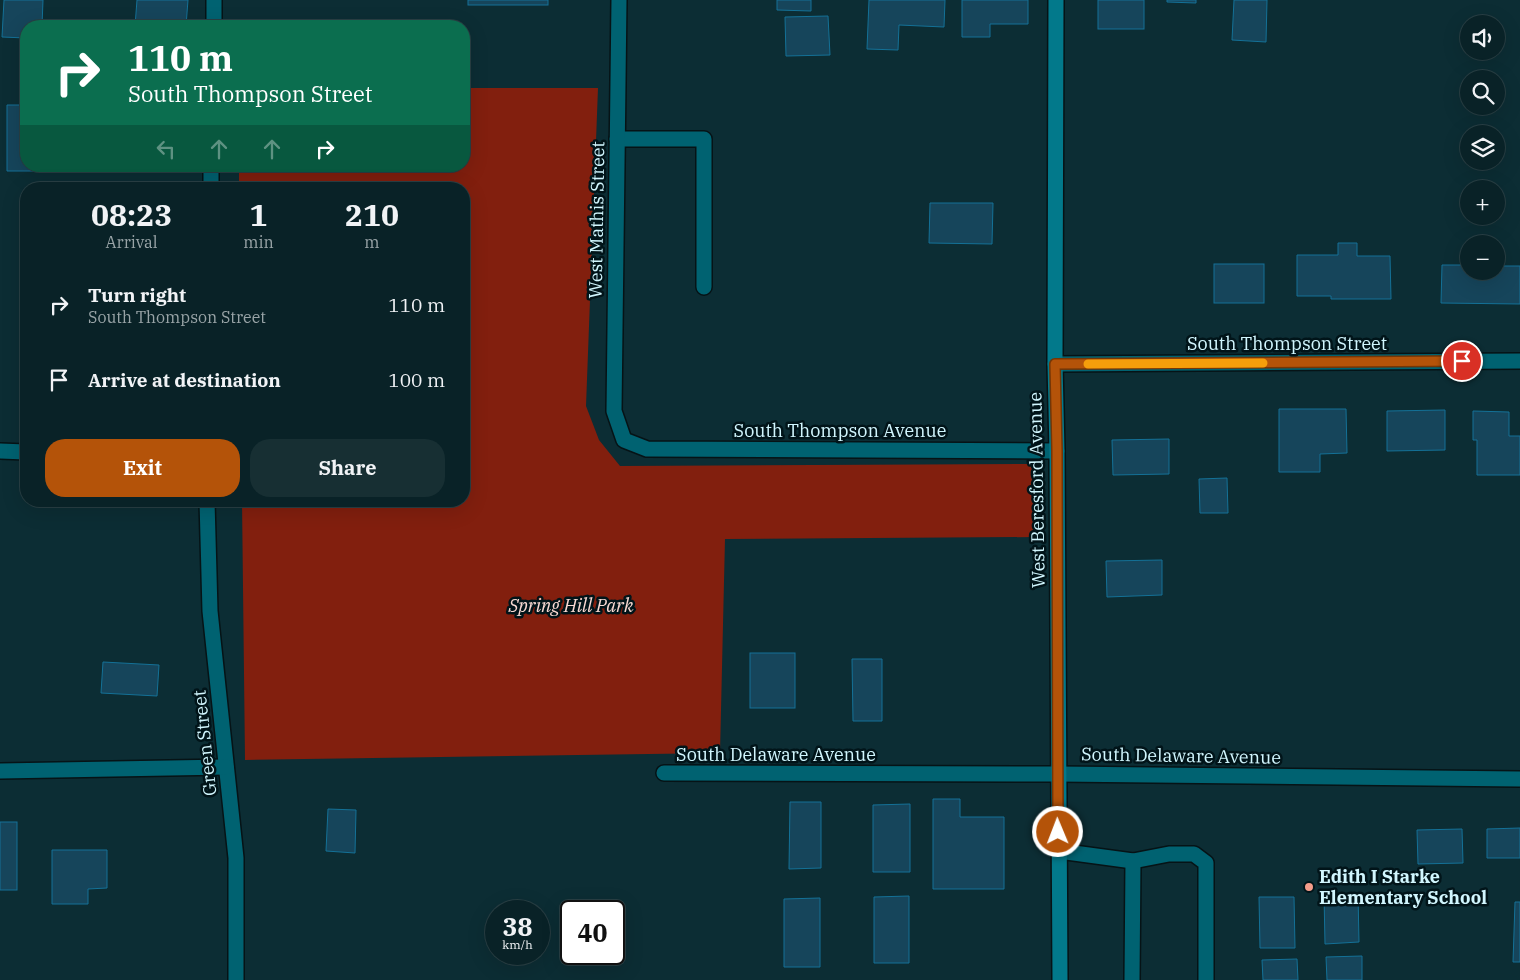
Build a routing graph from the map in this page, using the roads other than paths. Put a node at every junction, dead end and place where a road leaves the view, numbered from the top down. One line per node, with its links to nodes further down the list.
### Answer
1 (214, 0): 4 (street)
2 (619, 0): 5 (street, West Mathis Street)
3 (1056, 0): 8 (street, West Beresford Avenue)
4 (214, 20)
5 (617, 139): 6 (street); 9 (street, West Mathis Street)
6 (704, 287)
7 (1520, 361): 8 (street, South Thompson Street)
8 (1055, 364): 11 (street, West Beresford Avenue)
9 (624, 440): 11 (street, South Thompson Avenue)
10 (0, 451): 12 (street)
11 (1057, 451): 17 (street, West Beresford Avenue)
12 (20, 452)
13 (207, 507): 14 (street, Green Street)
14 (226, 767): 15 (street); 21 (street, Green Street)
15 (0, 771)
16 (664, 773): 17 (street, South Delaware Avenue)
17 (1058, 774): 18 (street, South Delaware Avenue); 19 (street, West Beresford Avenue)
18 (1518, 778)
19 (1059, 851): 20 (street); 22 (street, West Beresford Avenue)
20 (1133, 862): 23 (street); 24 (street)
21 (236, 980)
22 (1060, 980)
23 (1132, 980)
24 (1206, 980)

